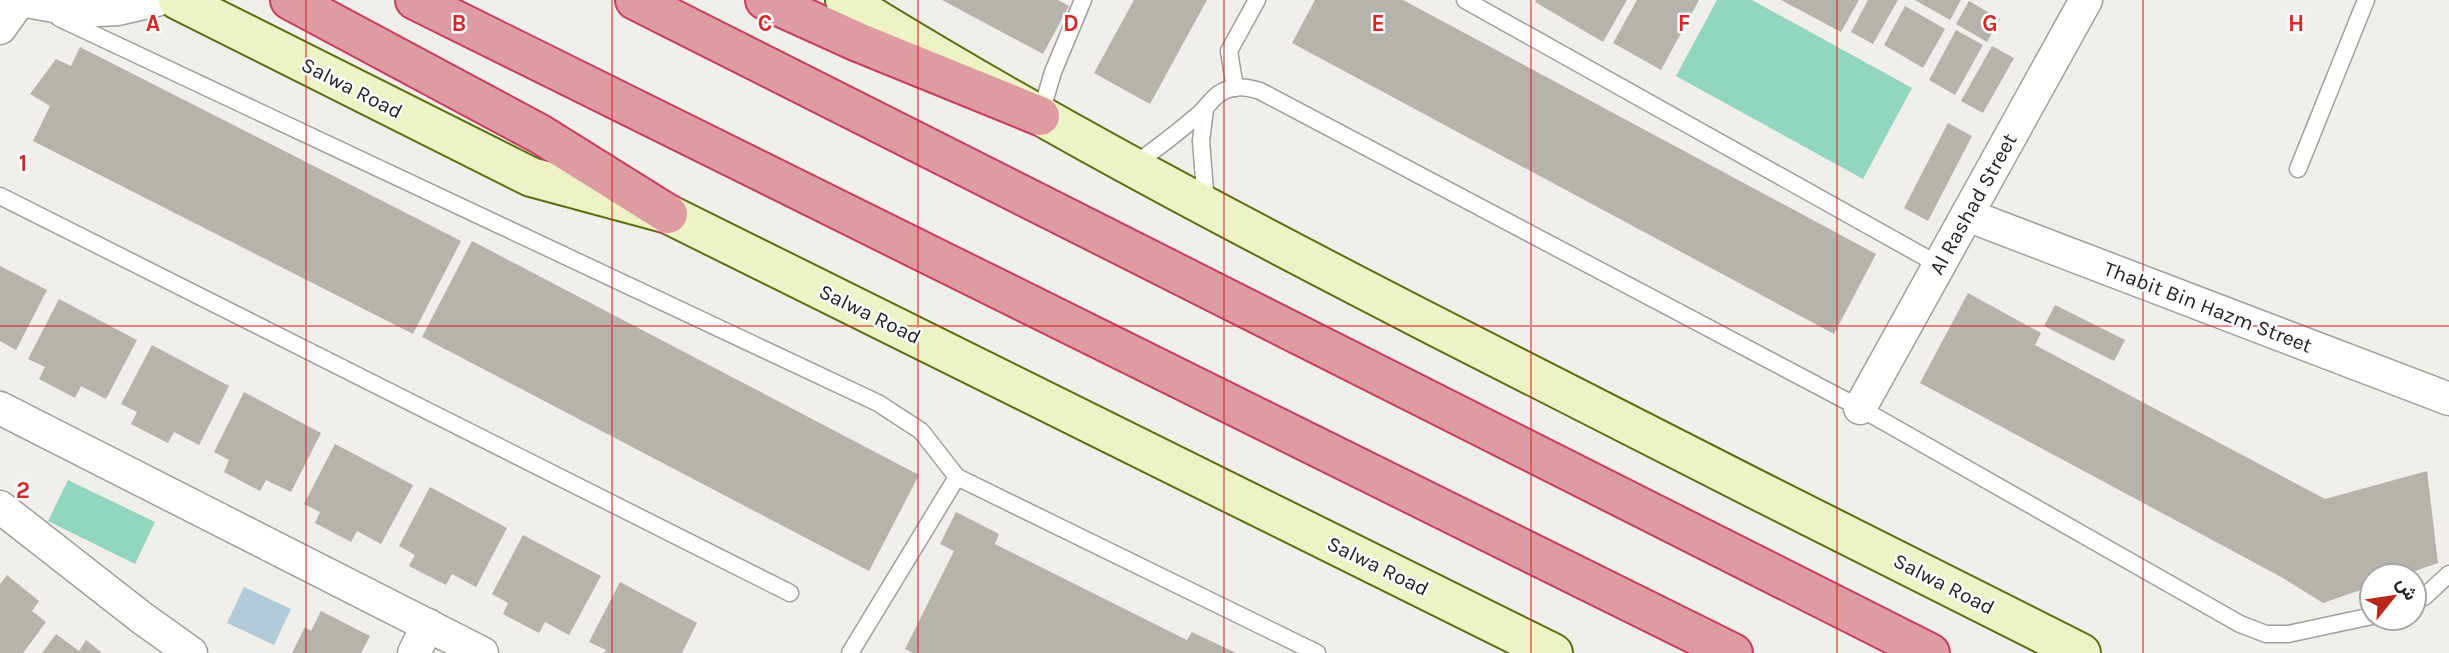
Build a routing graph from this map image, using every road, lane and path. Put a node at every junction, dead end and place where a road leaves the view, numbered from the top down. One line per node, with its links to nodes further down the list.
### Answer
1 (21, 0): 2 (street); 14 (street); 28 (lane)
2 (157, 0)
3 (178, 0): 22 (main road, Salwa Road)
4 (290, 0): 22 (highway)
5 (415, 0): 41 (highway)
6 (635, 0): 42 (highway)
7 (765, 0): 17 (highway)
8 (1083, 0): 17 (lane)
9 (1257, 0): 15 (lane)
10 (1465, 0): 24 (lane)
11 (2086, 0): 23 (street, Al Rashad Street)
12 (2366, 0): 19 (lane)
13 (853, 2): 17 (main road, Salwa Road)
14 (0, 28)
15 (1235, 88): 16 (lane); 27 (lane)
16 (1205, 109): 18 (lane); 21 (lane)
17 (1040, 116): 18 (main road, Salwa Road)
18 (1131, 166): 21 (main road, Salwa Road)
19 (2298, 170)
20 (0, 196): 31 (lane)
21 (1206, 208): 43 (main road, Salwa Road)
22 (668, 214): 40 (main road, Salwa Road)
23 (1967, 215): 24 (street, Al Rashad Street); 25 (street, Thabit Bin Hazm Street)
24 (1939, 265): 27 (street, Al Rashad Street)
25 (2449, 399)
26 (0, 408): 34 (street)
27 (1860, 408): 33 (lane)
28 (957, 477): 38 (lane); 39 (lane)
29 (0, 507): 35 (street)
30 (2449, 574): 32 (lane)
31 (790, 593)
32 (2428, 593)
33 (2358, 619)
34 (428, 625): 36 (street); 37 (street)
35 (191, 653)
36 (414, 653)
37 (482, 653)
38 (850, 653)
39 (1317, 653)
40 (1553, 653)
41 (1733, 653)
42 (1930, 653)
43 (2081, 653)

